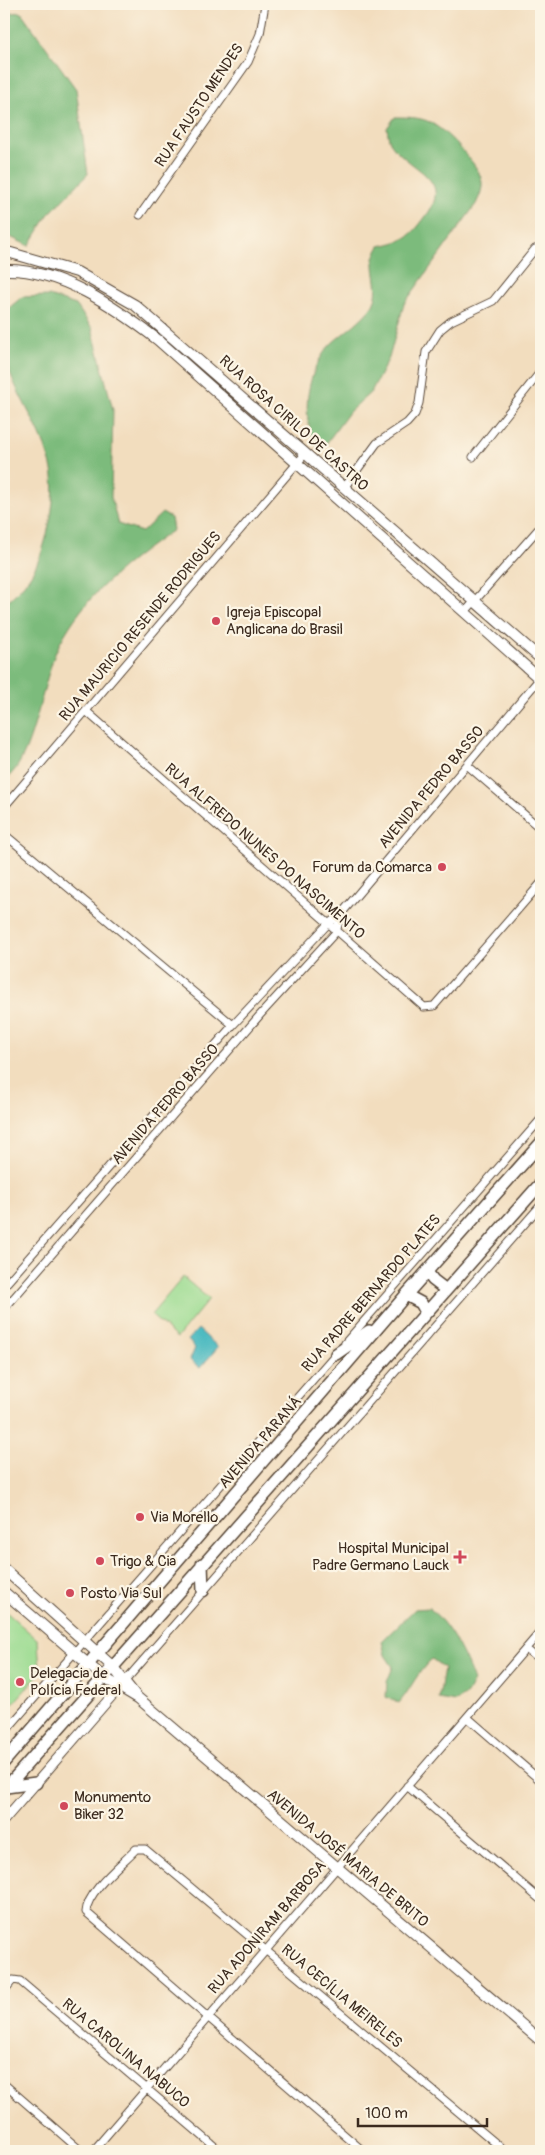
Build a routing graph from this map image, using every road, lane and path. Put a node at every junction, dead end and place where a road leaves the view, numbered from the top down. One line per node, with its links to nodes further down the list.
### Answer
1 (265, 4): 2 (street, RUA FAUSTO MENDES)
2 (140, 215)
3 (535, 249): 14 (street)
4 (4, 251): 6 (main road, RUA ROSA CIRILO DE CASTRO)
5 (4, 270): 7 (main road)
6 (77, 272): 7 (main road); 8 (main road, RUA ROSA CIRILO DE CASTRO)
7 (72, 285): 9 (main road)
8 (167, 331): 9 (main road); 11 (main road, RUA ROSA CIRILO DE CASTRO)
9 (158, 340): 13 (main road)
10 (541, 371): 12 (street)
11 (306, 454): 13 (street, RUA MAURICIO RESENDE RODRIGUES); 14 (main road, RUA ROSA CIRILO DE CASTRO)
12 (472, 457)
13 (297, 464): 17 (main road); 22 (street, RUA MAURICIO RESENDE RODRIGUES)
14 (344, 488): 16 (main road, RUA ROSA CIRILO DE CASTRO)
15 (541, 526): 18 (street)
16 (451, 581): 17 (main road); 18 (main road, RUA ROSA CIRILO DE CASTRO)
17 (441, 591): 19 (main road)
18 (475, 602): 19 (street); 20 (main road, RUA ROSA CIRILO DE CASTRO)
19 (465, 612): 21 (main road)
20 (541, 658)
21 (541, 678): 23 (street, AVENIDA PEDRO BASSO)
22 (86, 711): 24 (street, RUA MAURICIO RESENDE RODRIGUES); 29 (street, RUA ALFREDO NUNES DO NASCIMENTO)
23 (467, 765): 25 (street); 28 (street, AVENIDA PEDRO BASSO)
24 (4, 807)
25 (541, 829)
26 (4, 834): 31 (street)
27 (541, 883): 30 (street, RUA ALFREDO NUNES DO NASCIMENTO)
28 (341, 914): 29 (street, AVENIDA PEDRO BASSO); 30 (street, AVENIDA PEDRO BASSO)
29 (327, 925): 30 (street, RUA ALFREDO NUNES DO NASCIMENTO); 31 (street, AVENIDA PEDRO BASSO)
30 (336, 932): 40 (street, AVENIDA PEDRO BASSO)
31 (233, 1025): 37 (street, AVENIDA PEDRO BASSO)
32 (541, 1120): 43 (street, RUA PADRE BERNARDO PLATES)
33 (541, 1143): 36 (main road, AVENIDA PARANÁ)
34 (541, 1183): 38 (main road)
35 (541, 1205): 46 (street)
36 (427, 1272): 38 (main road); 39 (main road, AVENIDA PARANÁ)
37 (4, 1286)
38 (446, 1290): 41 (main road)
39 (406, 1295): 41 (main road); 42 (main road, AVENIDA PARANÁ)
40 (4, 1309)
41 (426, 1312): 44 (main road)
42 (385, 1320): 43 (main road); 52 (main road, AVENIDA PARANÁ)
43 (336, 1354): 49 (street, RUA PADRE BERNARDO PLATES)
44 (202, 1564): 46 (main road); 55 (main road)
45 (4, 1569): 49 (main road, AVENIDA JOSÉ MARIA DE BRITO)
46 (203, 1591): 57 (street)
47 (4, 1592): 51 (main road, AVENIDA JOSÉ MARIA DE BRITO)
48 (541, 1631): 50 (street, RUA ADONIRAM BARBOSA)
49 (84, 1641): 51 (street, RUA PADRE BERNARDO PLATES); 52 (main road, AVENIDA JOSÉ MARIA DE BRITO)
50 (526, 1648): 53 (street); 58 (street, RUA ADONIRAM BARBOSA)
51 (74, 1653): 54 (main road, AVENIDA JOSÉ MARIA DE BRITO); 59 (street, RUA PADRE BERNARDO PLATES)
52 (99, 1654): 54 (main road, AVENIDA PARANÁ); 55 (main road, AVENIDA JOSÉ MARIA DE BRITO)
53 (541, 1661)
54 (89, 1665): 56 (main road, AVENIDA JOSÉ MARIA DE BRITO); 60 (main road, AVENIDA PARANÁ)
55 (112, 1666): 56 (main road); 57 (main road, AVENIDA JOSÉ MARIA DE BRITO)
56 (103, 1677): 57 (main road, AVENIDA JOSÉ MARIA DE BRITO); 64 (main road)
57 (122, 1684): 62 (street); 66 (main road, AVENIDA JOSÉ MARIA DE BRITO)
58 (467, 1717): 61 (street); 63 (street, RUA ADONIRAM BARBOSA)
59 (4, 1733)
60 (4, 1762)
61 (541, 1782)
62 (36, 1783): 64 (main road); 65 (street)
63 (407, 1786): 66 (street, RUA ADONIRAM BARBOSA); 67 (street)
64 (5, 1788)
65 (4, 1820)
66 (336, 1868): 68 (street, RUA ADONIRAM BARBOSA); 71 (main road, AVENIDA JOSÉ MARIA DE BRITO)
67 (541, 1900)
68 (266, 1948): 70 (street, RUA ADONIRAM BARBOSA); 70 (street, RUA CECÍLIA MEIRELES); 78 (street, RUA CECÍLIA MEIRELES)
69 (4, 1991): 73 (street, RUA CAROLINA NABUCO)
70 (207, 2017): 73 (street, RUA ADONIRAM BARBOSA); 77 (street)
71 (541, 2041)
72 (4, 2084): 74 (street)
73 (146, 2088): 75 (street, RUA ADONIRAM BARBOSA); 76 (street, RUA CAROLINA NABUCO)
74 (82, 2151)
75 (92, 2151)
76 (220, 2151)
77 (363, 2151)
78 (505, 2151)

